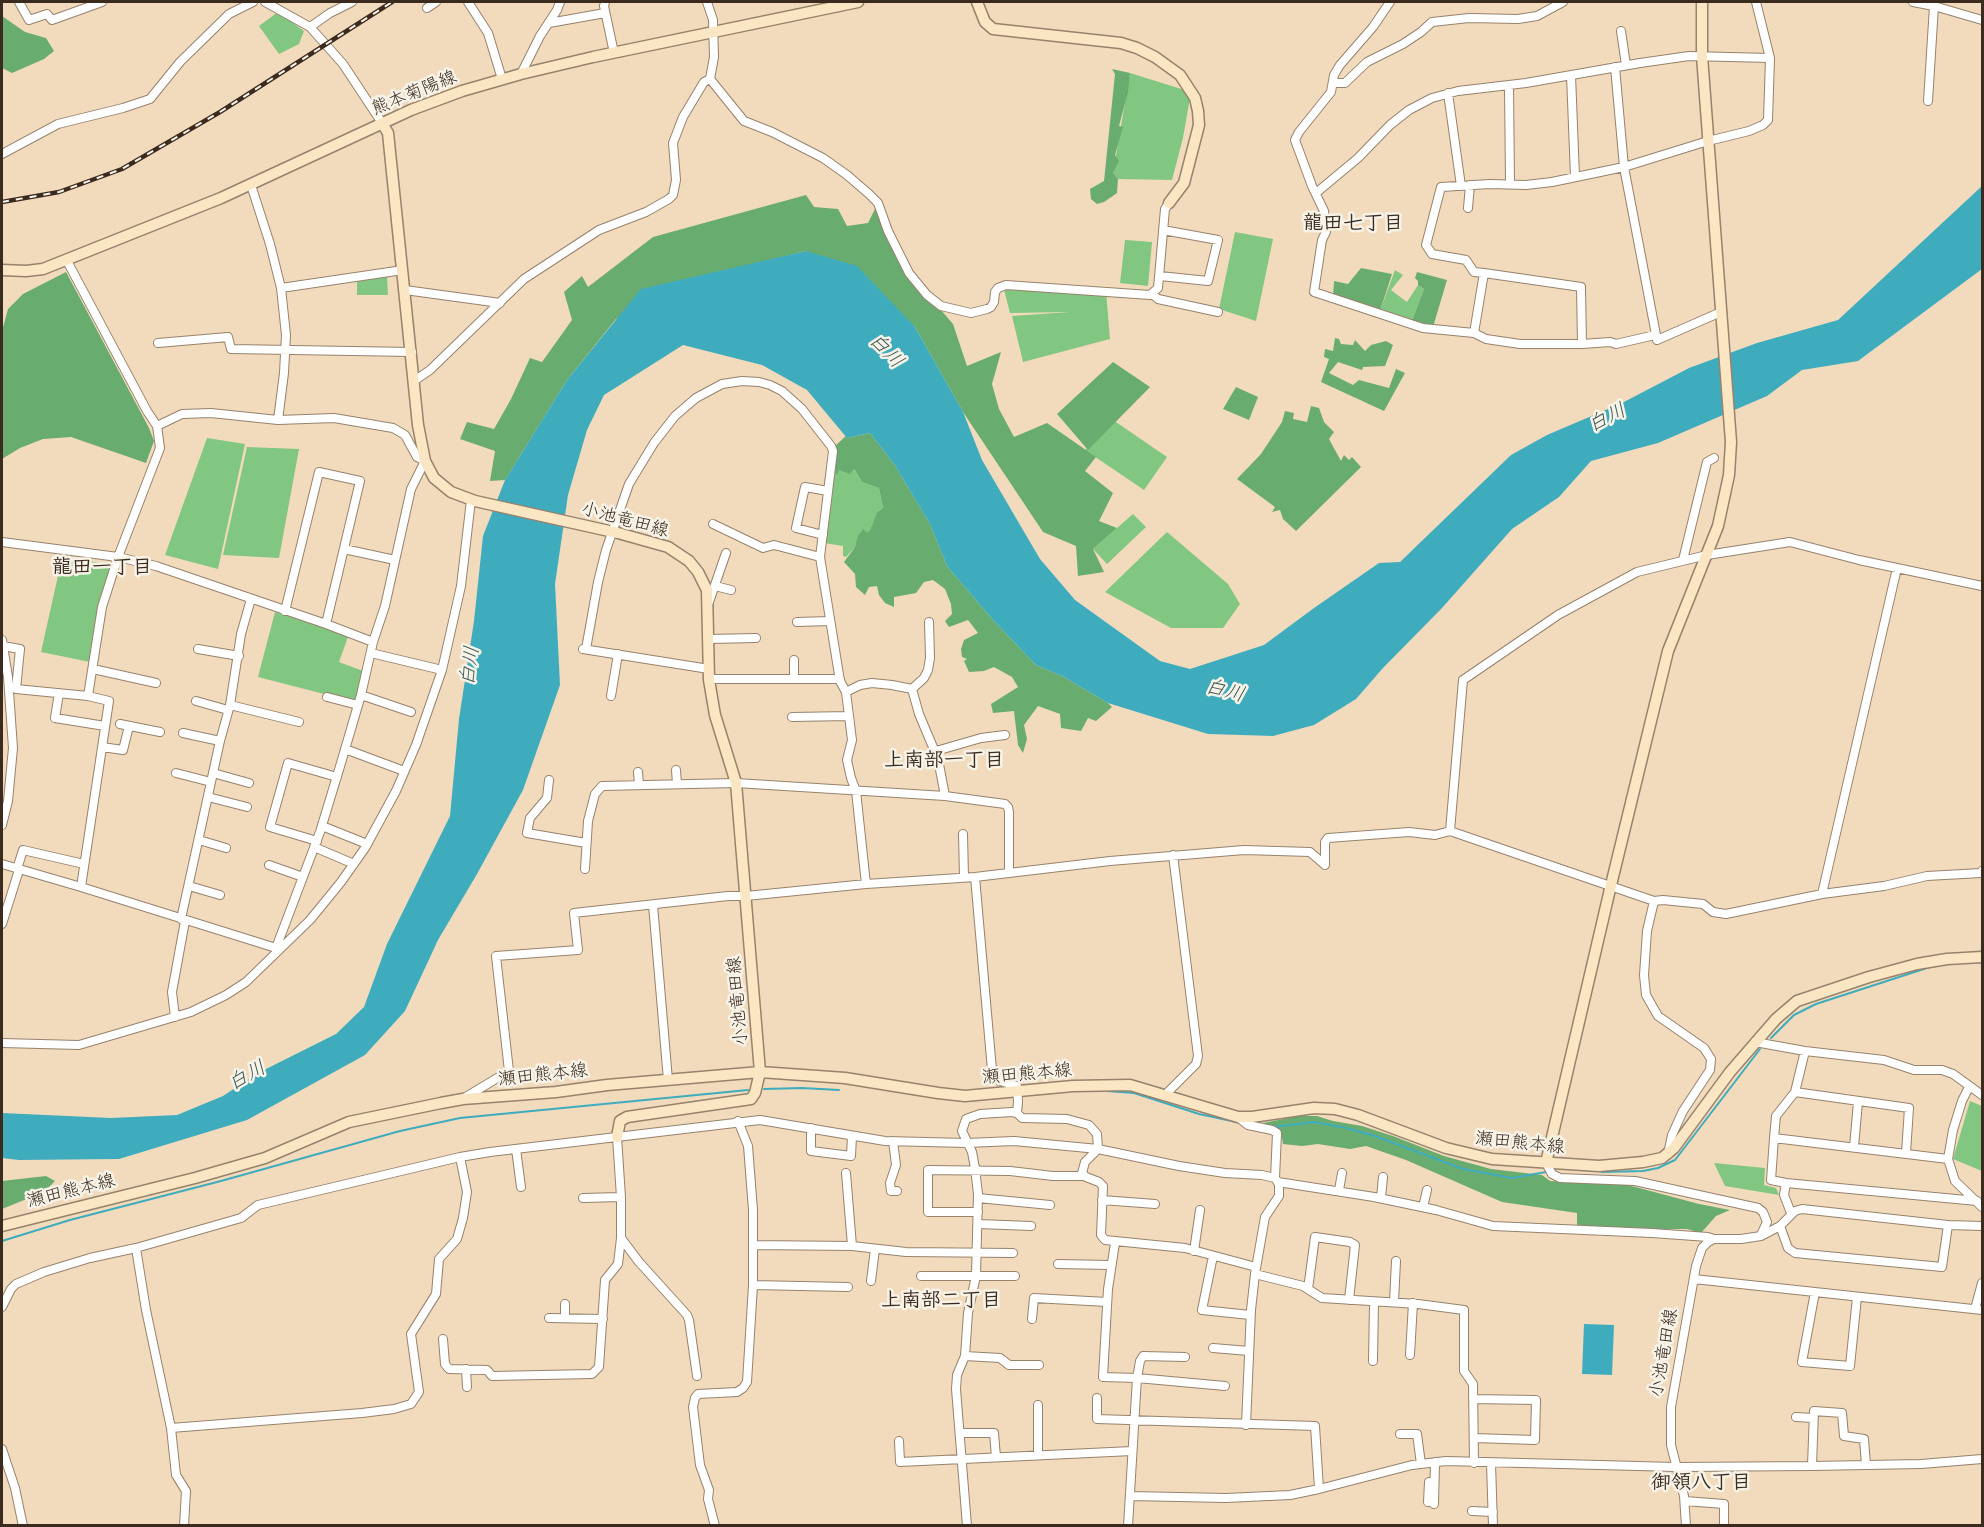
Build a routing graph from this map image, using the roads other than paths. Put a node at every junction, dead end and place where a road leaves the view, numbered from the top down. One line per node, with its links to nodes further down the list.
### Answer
1 (19, 2): 2 (street)
2 (102, 2)
3 (253, 2): 41 (street)
4 (266, 2): 23 (street)
5 (352, 2): 23 (street)
6 (436, 2): 19 (street)
7 (468, 2): 33 (street)
8 (560, 2): 22 (street)
9 (605, 2): 20 (street)
10 (707, 2): 25 (street)
11 (858, 2): 25 (main road, 熊本菊陽線)
12 (976, 2): 49 (main road)
13 (1390, 2): 35 (street)
14 (1563, 2): 35 (street)
15 (1702, 2): 27 (main road)
16 (1756, 2): 28 (street)
17 (1913, 2): 18 (street)
18 (1934, 6): 21 (street); 38 (street)
19 (427, 8)
20 (605, 13): 22 (street); 26 (street)
21 (1983, 20)
22 (549, 23): 31 (street)
23 (310, 27): 39 (street)
24 (1621, 31): 29 (street)
25 (714, 32): 26 (main road, 熊本菊陽線); 34 (street)
26 (614, 53): 31 (main road, 熊本菊陽線)
27 (1702, 56): 28 (street); 29 (street); 40 (main road)
28 (1770, 58): 40 (street)
29 (1626, 65): 30 (street)
30 (1615, 67): 32 (street); 42 (street)
31 (521, 74): 33 (main road, 熊本菊陽線)
32 (1571, 75): 36 (street); 43 (street)
33 (502, 79): 39 (main road, 熊本菊陽線)
34 (710, 79): 59 (street); 60 (street)
35 (1333, 83): 48 (street)
36 (1509, 85): 37 (street); 44 (street)
37 (1448, 93): 47 (street); 48 (street)
38 (1928, 101)
39 (382, 123): 45 (main road, 熊本菊陽線); 54 (main road, 小池竜田線)
40 (1708, 141): 42 (street); 62 (main road)
41 (2, 154)
42 (1624, 167): 43 (street); 64 (street)
43 (1575, 177): 44 (street)
44 (1510, 184): 46 (street)
45 (251, 185): 52 (main road, 熊本菊陽線); 57 (street)
46 (1470, 185): 47 (street); 50 (street)
47 (1461, 186): 55 (street)
48 (1316, 193): 63 (street)
49 (1168, 203): 51 (street)
50 (1468, 208)
51 (1164, 230): 56 (street); 56 (street)
52 (66, 259): 53 (main road, 熊本菊陽線); 71 (street)
53 (2, 270)
54 (403, 270): 57 (street); 58 (main road, 小池竜田線)
55 (1484, 273): 63 (street); 66 (street)
56 (1160, 276): 59 (street)
57 (281, 288): 67 (street)
58 (405, 290): 60 (street); 68 (main road, 小池竜田線)
59 (1152, 294): 61 (street)
60 (500, 303): 69 (street)
61 (1218, 312)
62 (1721, 312): 64 (street); 82 (main road)
63 (1474, 333): 66 (street)
64 (1655, 334): 66 (street)
65 (158, 343): 67 (street)
66 (1582, 344)
67 (285, 351): 68 (street); 70 (street)
68 (412, 352): 69 (main road, 小池竜田線)
69 (414, 381): 73 (main road, 小池竜田線)
70 (278, 420): 71 (street); 73 (street)
71 (157, 426): 83 (street)
72 (1714, 458): 86 (street)
73 (425, 461): 75 (main road, 小池竜田線); 85 (street)
74 (828, 492): 77 (street); 78 (street); 78 (street)
75 (471, 500): 77 (main road, 小池竜田線); 108 (street)
76 (713, 524): 84 (street)
77 (613, 532): 92 (main road, 小池竜田線); 104 (street)
78 (823, 535): 84 (street)
79 (2, 542): 83 (street)
80 (344, 549): 85 (street); 93 (street); 97 (street)
81 (726, 553): 88 (street)
82 (1707, 555): 86 (street); 87 (street); 172 (main road)
83 (118, 557): 91 (street); 107 (street)
84 (820, 557): 94 (street)
85 (395, 560): 100 (street)
86 (1683, 560): 152 (street)
87 (1897, 568): 89 (street); 175 (street)
88 (715, 586): 90 (street); 92 (street)
89 (1983, 586)
90 (731, 590)
91 (251, 599): 93 (street); 105 (street)
92 (709, 603): 99 (main road, 小池竜田線)
93 (285, 611): 97 (street)
94 (830, 621): 95 (street); 111 (street)
95 (797, 622)
96 (929, 622): 113 (street)
97 (326, 624): 100 (street)
98 (756, 638): 99 (street)
99 (709, 639): 109 (main road, 小池竜田線)
100 (373, 642): 103 (street)
101 (2, 643): 115 (street); 150 (street)
102 (198, 648): 105 (street)
103 (371, 653): 108 (street); 116 (street)
104 (618, 654): 109 (street); 118 (street)
105 (238, 656): 122 (street)
106 (794, 660): 110 (street)
107 (93, 669): 112 (street); 117 (street)
108 (442, 670): 136 (street)
109 (709, 674): 110 (street); 143 (main road, 小池竜田線)
110 (794, 679): 111 (street)
111 (840, 679): 114 (street)
112 (156, 683)
113 (912, 689): 114 (street); 134 (street)
114 (846, 692): 124 (street)
115 (59, 693): 117 (street); 127 (street)
116 (361, 695): 121 (street); 123 (street)
117 (88, 696): 127 (street)
118 (611, 696)
119 (327, 697): 121 (street)
120 (196, 701): 122 (street)
121 (358, 705): 133 (street)
122 (229, 708): 126 (street); 131 (street)
123 (411, 712)
124 (849, 716): 125 (street); 146 (street)
125 (792, 717)
126 (299, 722)
127 (105, 726): 132 (street)
128 (160, 732): 132 (street)
129 (183, 733): 131 (street)
130 (1005, 735): 134 (street)
131 (220, 741): 139 (street)
132 (102, 747): 161 (street)
133 (345, 749): 136 (street); 140 (street)
134 (936, 751): 147 (street)
135 (676, 770): 144 (street)
136 (404, 771): 157 (street)
137 (176, 772): 139 (street)
138 (638, 772): 145 (street)
139 (212, 777): 142 (street); 148 (street)
140 (337, 777): 151 (street); 156 (street)
141 (549, 780): 155 (street)
142 (249, 783)
143 (736, 783): 144 (street); 146 (street); 177 (main road, 小池竜田線)
144 (677, 784): 145 (street)
145 (639, 785): 155 (street)
146 (856, 791): 147 (street); 171 (street)
147 (945, 796): 167 (street)
148 (208, 797): 149 (street); 154 (street)
149 (247, 807)
150 (2, 825)
151 (322, 826): 156 (street); 157 (street)
152 (1450, 831): 159 (street); 172 (street)
153 (963, 834): 170 (street)
154 (199, 840): 158 (street); 173 (street)
155 (586, 843): 165 (street)
156 (316, 844): 162 (street); 169 (street)
157 (367, 844): 162 (street)
158 (226, 848)
159 (1173, 855): 167 (street); 194 (street)
160 (2, 864): 164 (street)
161 (84, 864): 164 (street); 174 (street)
162 (354, 864): 182 (street)
163 (269, 865): 169 (street)
164 (18, 869): 174 (street); 181 (street)
165 (585, 869)
166 (1983, 871): 175 (street)
167 (1010, 872): 168 (street)
168 (975, 876): 170 (street); 191 (street)
169 (303, 877): 182 (street)
170 (964, 877): 171 (street)
171 (866, 884): 177 (street)
172 (1611, 885): 178 (street); 213 (main road)
173 (189, 886): 176 (street); 180 (street)
174 (81, 887): 180 (street)
175 (1822, 894): 178 (street)
176 (219, 895)
177 (746, 896): 179 (street); 188 (main road, 小池竜田線)
178 (1654, 901): 210 (street)
179 (653, 905): 189 (street); 195 (street)
180 (183, 920): 182 (street); 184 (street)
181 (2, 924)
182 (277, 950): 184 (street)
183 (1983, 957): 185 (main road)
184 (175, 1017): 186 (street)
185 (1755, 1042): 187 (street); 210 (main road)
186 (2, 1043)
187 (1805, 1051): 190 (street); 192 (street)
188 (760, 1072): 189 (main road, 瀬田熊本線); 191 (main road, 瀬田熊本線); 202 (main road)
189 (668, 1080): 195 (main road, 瀬田熊本線)
190 (1969, 1087): 193 (street); 212 (street)
191 (1018, 1092): 194 (main road, 瀬田熊本線); 197 (street)
192 (1796, 1092): 196 (street); 203 (street)
193 (1983, 1095)
194 (1164, 1096): 198 (main road, 瀬田熊本線)
195 (463, 1099): 239 (main road, 瀬田熊本線)
196 (1858, 1102): 206 (street); 209 (street)
197 (1017, 1113): 205 (street); 208 (street)
198 (1238, 1117): 213 (main road, 瀬田熊本線); 219 (street)
199 (738, 1121): 200 (street); 202 (street); 247 (street)
200 (811, 1128): 201 (street); 201 (street)
201 (852, 1136): 204 (street)
202 (618, 1137): 207 (street); 225 (street)
203 (1774, 1138): 206 (street); 220 (street)
204 (893, 1141): 205 (street); 224 (street)
205 (967, 1143): 208 (street); 214 (street)
206 (1854, 1147): 209 (street)
207 (516, 1149): 211 (street); 221 (street)
208 (1098, 1149): 217 (street); 219 (street)
209 (1906, 1153): 212 (street)
210 (1668, 1155): 213 (main road, 瀬田熊本線)
211 (460, 1156): 249 (street); 303 (street)
212 (1948, 1159): 231 (street)
213 (1546, 1163): 243 (street)
214 (976, 1169): 217 (street); 227 (street); 235 (street)
215 (846, 1173): 248 (street)
216 (1342, 1173): 222 (street)
217 (1084, 1176): 229 (street)
218 (1383, 1177): 228 (street)
219 (1277, 1180): 222 (street); 258 (street)
220 (1786, 1183): 231 (street); 236 (street)
221 (521, 1186)
222 (1339, 1190): 228 (street)
223 (1427, 1190): 233 (street)
224 (892, 1191)
225 (621, 1197): 226 (street); 244 (street)
226 (583, 1198)
227 (978, 1198): 232 (street); 235 (street)
228 (1381, 1198): 233 (street)
229 (1102, 1200): 230 (street); 246 (street)
230 (1155, 1204)
231 (1980, 1204)
232 (1050, 1205)
233 (1423, 1207): 245 (street)
234 (1200, 1210): 251 (street)
235 (978, 1212): 237 (street)
236 (1791, 1213): 238 (street); 241 (street)
237 (978, 1224): 240 (street); 252 (street)
238 (1948, 1225): 241 (street); 242 (street)
239 (2, 1226)
240 (1031, 1226)
241 (1780, 1226): 243 (street)
242 (1983, 1226)
243 (1761, 1236): 245 (street)
244 (621, 1238): 281 (street); 292 (street)
245 (1714, 1239): 262 (street, 小池竜田線)
246 (1115, 1243): 251 (street); 257 (street)
247 (753, 1245): 248 (street); 265 (street)
248 (852, 1246): 250 (street)
249 (136, 1248): 276 (street); 303 (street)
250 (875, 1249): 252 (street); 263 (street)
251 (1194, 1251): 254 (street)
252 (977, 1253): 253 (street); 260 (street)
253 (1013, 1253)
254 (1213, 1256): 258 (street); 278 (street)
255 (1396, 1261): 273 (street)
256 (1058, 1264): 257 (street)
257 (1111, 1266): 271 (street)
258 (1256, 1271): 267 (street); 278 (street)
259 (921, 1276): 260 (street)
260 (975, 1276): 261 (street); 287 (street)
261 (1015, 1276)
262 (1695, 1279): 268 (street); 319 (street, 小池竜田線)
263 (871, 1281)
264 (1983, 1283): 277 (street)
265 (753, 1285): 266 (street); 328 (street)
266 (848, 1287)
267 (1308, 1289): 270 (street); 270 (street)
268 (1815, 1292): 269 (street); 269 (street)
269 (1857, 1297): 277 (street)
270 (1349, 1300): 272 (street)
271 (1107, 1302): 282 (street); 293 (street)
272 (1374, 1302): 273 (street); 289 (street)
273 (1394, 1302): 274 (street)
274 (1413, 1303): 286 (street); 297 (street)
275 (565, 1304): 280 (street)
276 (2, 1308)
277 (1979, 1310)
278 (1250, 1316): 285 (street)
279 (549, 1318): 280 (street)
280 (565, 1318): 281 (street)
281 (603, 1319): 291 (street)
282 (1032, 1320)
283 (443, 1339): 291 (street)
284 (1213, 1348): 285 (street)
285 (1249, 1351): 302 (street)
286 (1410, 1355)
287 (965, 1356): 290 (street); 304 (street)
288 (1185, 1357): 293 (street)
289 (1373, 1361)
290 (1039, 1365)
291 (466, 1370): 295 (street)
292 (697, 1376)
293 (1137, 1378): 294 (street); 301 (street)
294 (1225, 1386)
295 (467, 1387)
296 (1097, 1398): 301 (street)
297 (1473, 1399): 306 (street); 306 (street)
298 (1038, 1405): 310 (street)
299 (1796, 1417): 300 (street)
300 (1814, 1418): 317 (street); 318 (street)
301 (1133, 1420): 302 (street); 309 (street)
302 (1246, 1425): 320 (street)
303 (171, 1428): 327 (street)
304 (960, 1433): 311 (street); 312 (street)
305 (1400, 1434): 314 (street)
306 (1474, 1438): 315 (street)
307 (899, 1441): 312 (street)
308 (2, 1449): 326 (street)
309 (1132, 1451): 310 (street); 321 (street)
310 (1038, 1455): 311 (street)
311 (996, 1457): 312 (street)
312 (962, 1459): 329 (street)
313 (1983, 1459): 317 (street)
314 (1429, 1463): 315 (street); 320 (street); 323 (street)
315 (1474, 1463): 316 (street)
316 (1491, 1463): 319 (street); 325 (street)
317 (1866, 1465): 318 (street)
318 (1812, 1466): 319 (street)
319 (1676, 1467): 322 (street, 小池竜田線)
320 (1319, 1489): 321 (street)
321 (1130, 1496): 330 (street)
322 (1685, 1502): 332 (street, 小池竜田線); 333 (street)
323 (1431, 1503)
324 (1472, 1511): 325 (street)
325 (1493, 1512): 331 (street)
326 (23, 1526)
327 (184, 1526)
328 (715, 1526)
329 (968, 1526)
330 (1128, 1526)
331 (1493, 1526)
332 (1686, 1526)
333 (1724, 1526)

